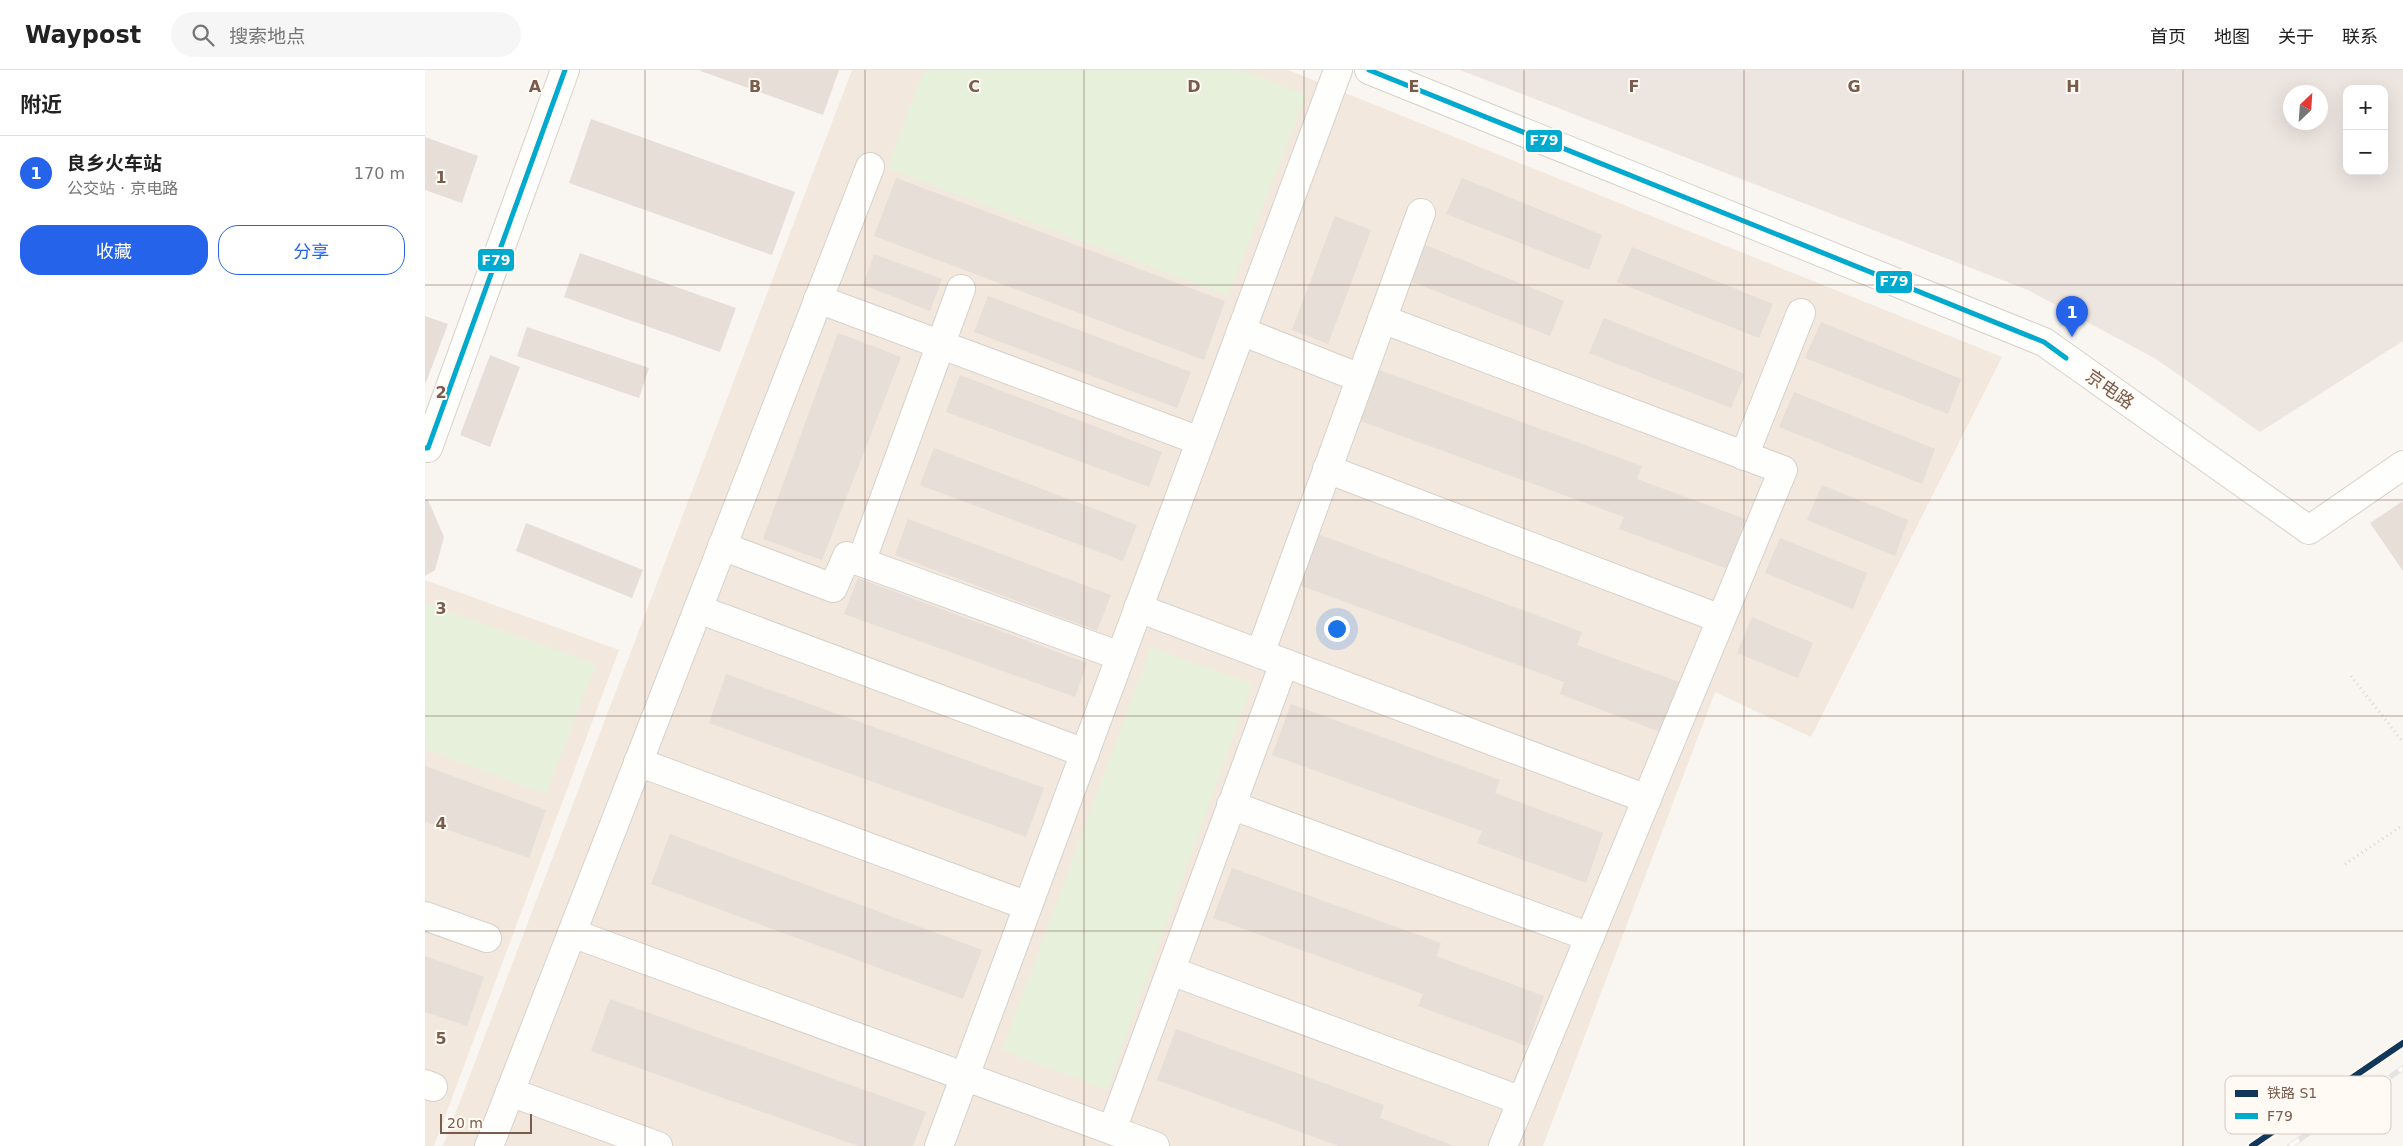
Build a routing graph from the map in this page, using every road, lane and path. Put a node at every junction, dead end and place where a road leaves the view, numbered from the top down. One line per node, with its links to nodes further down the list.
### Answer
1 (565, 70): 14 (street)
2 (1338, 70): 10 (street)
3 (1369, 70): 16 (street, 京电路)
4 (870, 167): 7 (street)
5 (1421, 213): 9 (street)
6 (961, 289): 11 (street)
7 (818, 299): 11 (street); 18 (street)
8 (1801, 313): 15 (street)
9 (1382, 319): 12 (street); 15 (street)
10 (1241, 331): 12 (street); 13 (street)
11 (940, 345): 13 (street); 19 (street)
12 (1360, 378): 17 (street)
13 (1200, 442): 20 (street)
14 (425, 448)
15 (1744, 456): 22 (street)
16 (2403, 464)
17 (1327, 469): 22 (street); 24 (street)
18 (722, 546): 19 (street); 21 (street)
19 (861, 562): 23 (street)
20 (1138, 608): 23 (street); 24 (street)
21 (698, 609): 27 (street); 28 (street)
22 (1721, 619): 29 (street)
23 (1120, 656): 27 (street)
24 (1272, 658): 29 (street); 30 (street)
25 (2351, 676): 26 (path)
26 (2403, 742)
27 (1085, 753): 33 (street)
28 (638, 762): 33 (street); 35 (street)
29 (1647, 799): 36 (street)
30 (1231, 805): 36 (street); 38 (street)
31 (2403, 825): 32 (path)
32 (2345, 864)
33 (1028, 906): 39 (street)
34 (425, 916): 37 (street)
35 (572, 933): 39 (street); 40 (street)
36 (1590, 937): 41 (street)
37 (487, 938)
38 (1171, 971): 41 (street); 42 (street)
39 (965, 1076): 42 (street); 45 (street)
40 (510, 1092): 43 (street); 44 (street)
41 (1522, 1101): 47 (street)
42 (1112, 1130): 46 (street)
43 (489, 1146)
44 (658, 1146)
45 (939, 1146)
46 (1155, 1146)
47 (1503, 1146)

